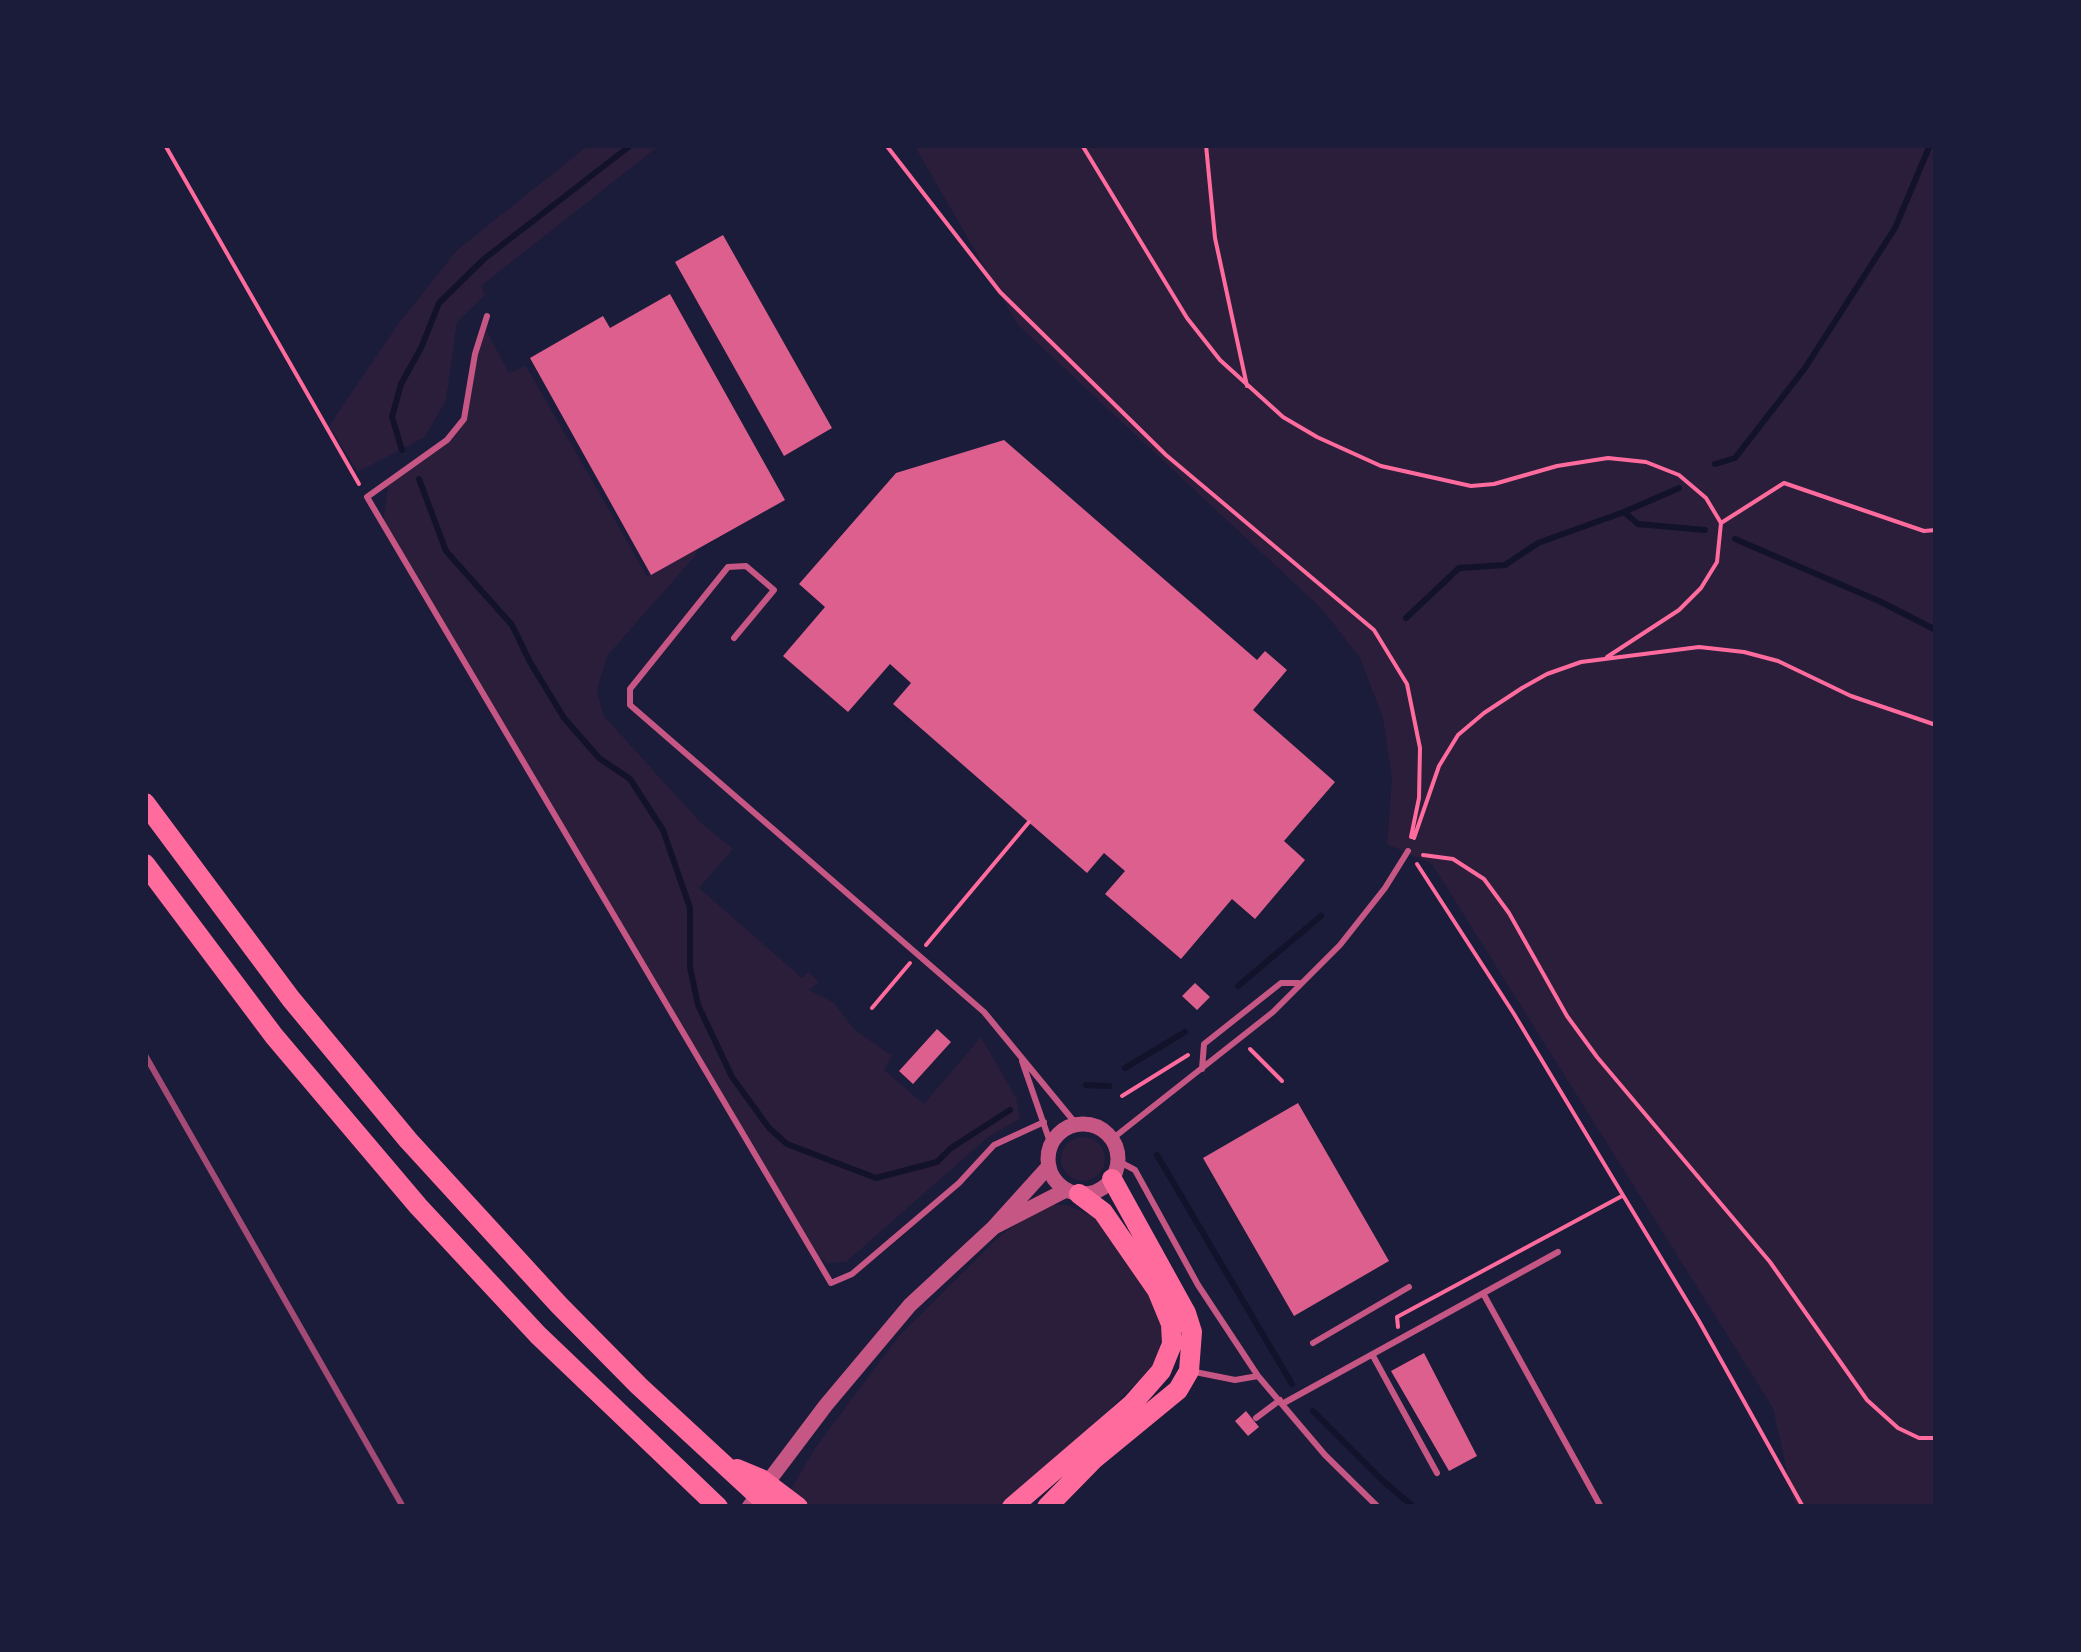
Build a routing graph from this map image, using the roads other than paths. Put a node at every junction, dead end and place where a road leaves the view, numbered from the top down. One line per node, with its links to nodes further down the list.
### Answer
1 (487, 316): 9 (lane)
2 (734, 638): 7 (lane)
3 (145, 803): 28 (highway)
4 (1408, 851): 6 (lane)
5 (145, 864): 30 (highway)
6 (1300, 983): 8 (lane); 8 (lane)
7 (1021, 1060): 9 (lane); 10 (lane)
8 (1202, 1069): 11 (lane)
9 (1044, 1122): 12 (lane)
10 (1077, 1125): 11 (street); 12 (street)
11 (1112, 1139): 14 (street)
12 (1051, 1145): 13 (street)
13 (1049, 1166): 15 (street); 16 (street)
14 (1115, 1170): 15 (street); 18 (highway); 19 (lane)
15 (1072, 1192): 16 (street); 34 (highway)
16 (992, 1228): 31 (street)
17 (1558, 1252): 21 (lane)
18 (1168, 1282): 19 (lane); 24 (highway)
19 (1198, 1285): 25 (lane)
20 (1409, 1287): 22 (lane)
21 (1484, 1294): 23 (lane); 37 (lane)
22 (1313, 1343)
23 (1373, 1356): 26 (lane); 29 (lane)
24 (1188, 1371): 25 (lane); 35 (highway)
25 (1258, 1376): 26 (lane)
26 (1281, 1402): 27 (lane); 36 (lane)
27 (1256, 1418)
28 (720, 1461): 32 (highway); 33 (highway)
29 (1438, 1473)
30 (718, 1507)
31 (748, 1507)
32 (770, 1507)
33 (798, 1507)
34 (1012, 1507)
35 (1047, 1507)
36 (1378, 1507)
37 (1602, 1507)

